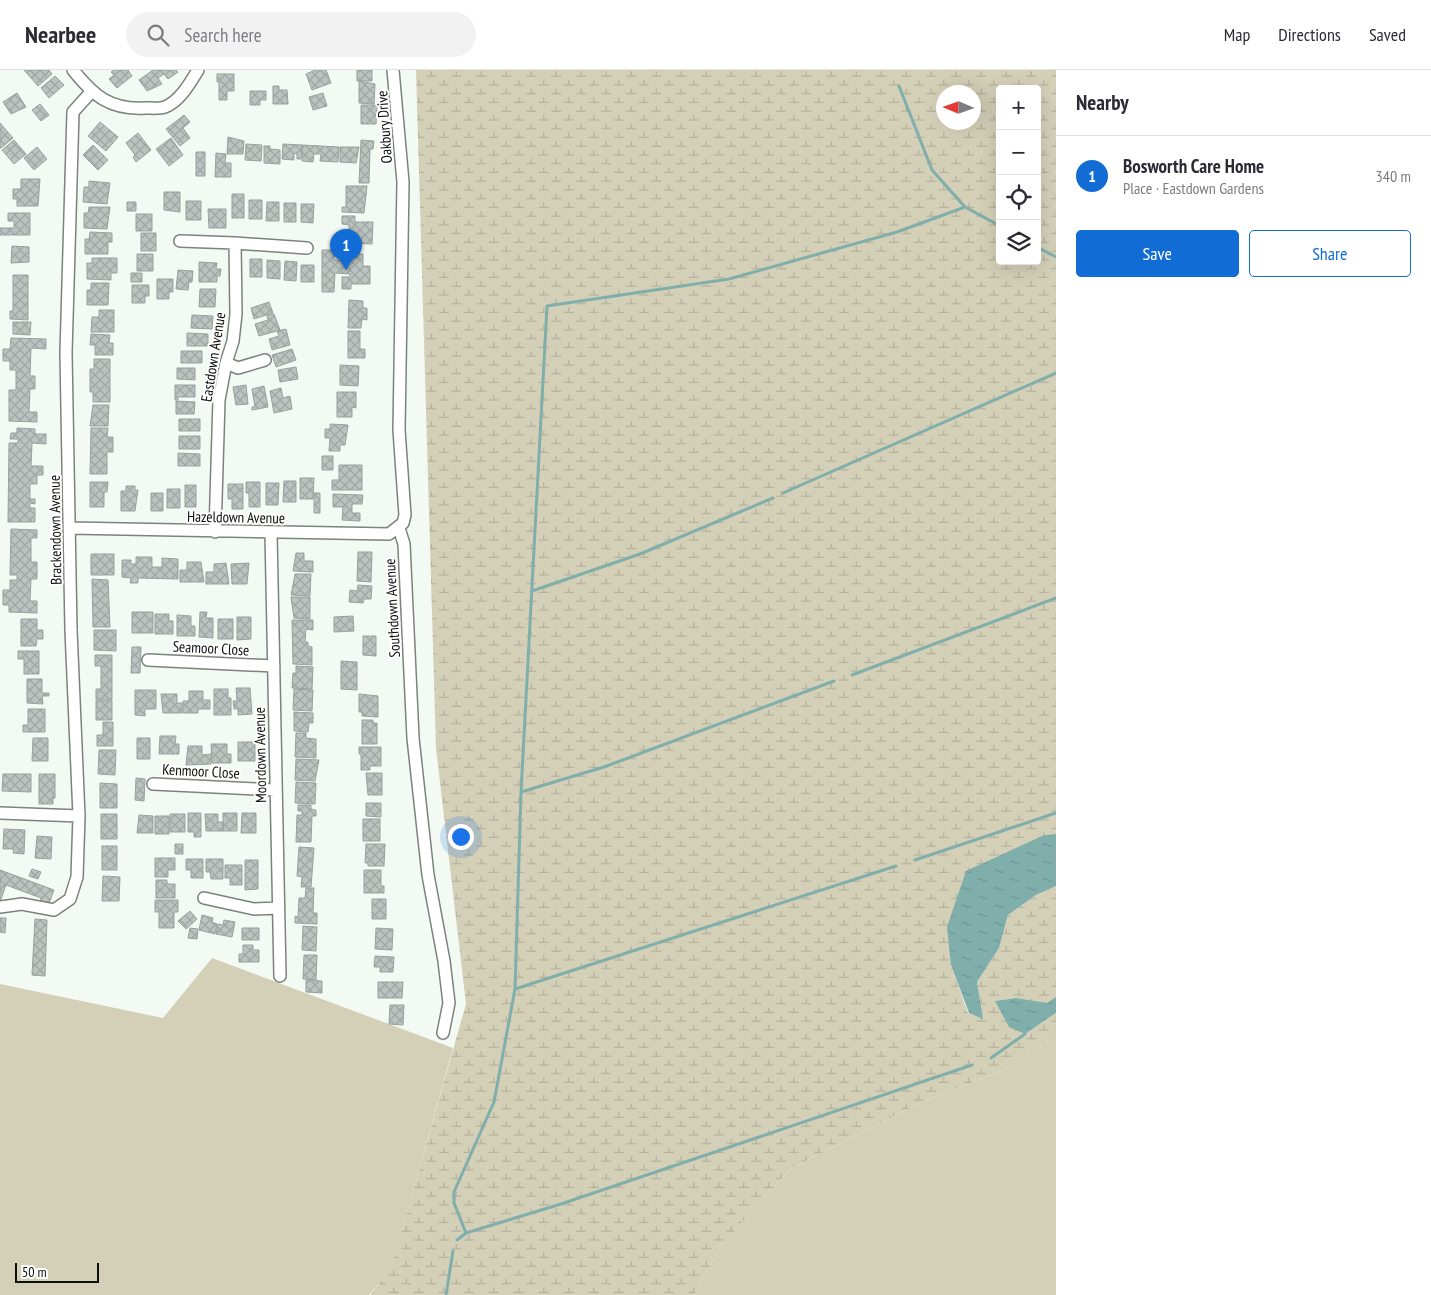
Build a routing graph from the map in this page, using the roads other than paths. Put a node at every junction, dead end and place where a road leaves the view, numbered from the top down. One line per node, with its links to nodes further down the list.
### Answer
1 (73, 70): 4 (street)
2 (198, 70): 4 (street)
3 (393, 70): 5 (street, Oakbury Drive)
4 (91, 92): 11 (street, Brackendown Avenue)
5 (403, 182): 12 (street, Southdown Avenue)
6 (180, 241): 7 (street)
7 (235, 243): 8 (street); 10 (street, Eastdown Avenue)
8 (307, 248)
9 (266, 360): 10 (street)
10 (226, 363): 13 (street, Eastdown Avenue)
11 (70, 528): 13 (street, Hazeldown Avenue); 20 (street, Brackendown Avenue)
12 (400, 528): 14 (street, Hazeldown Avenue); 25 (street, Southdown Avenue)
13 (215, 532): 14 (street, Hazeldown Avenue)
14 (271, 533): 16 (street, Moordown Avenue)
15 (148, 660): 16 (street, Seamoor Close)
16 (274, 666): 18 (street, Moordown Avenue)
17 (153, 784): 18 (street, Kenmoor Close)
18 (276, 790): 23 (street, Moordown Avenue)
19 (0, 814): 20 (street)
20 (79, 816): 22 (street, Brackendown Avenue)
21 (204, 898): 23 (street)
22 (0, 907)
23 (278, 908): 24 (street, Moordown Avenue)
24 (280, 976)
25 (443, 1033)

